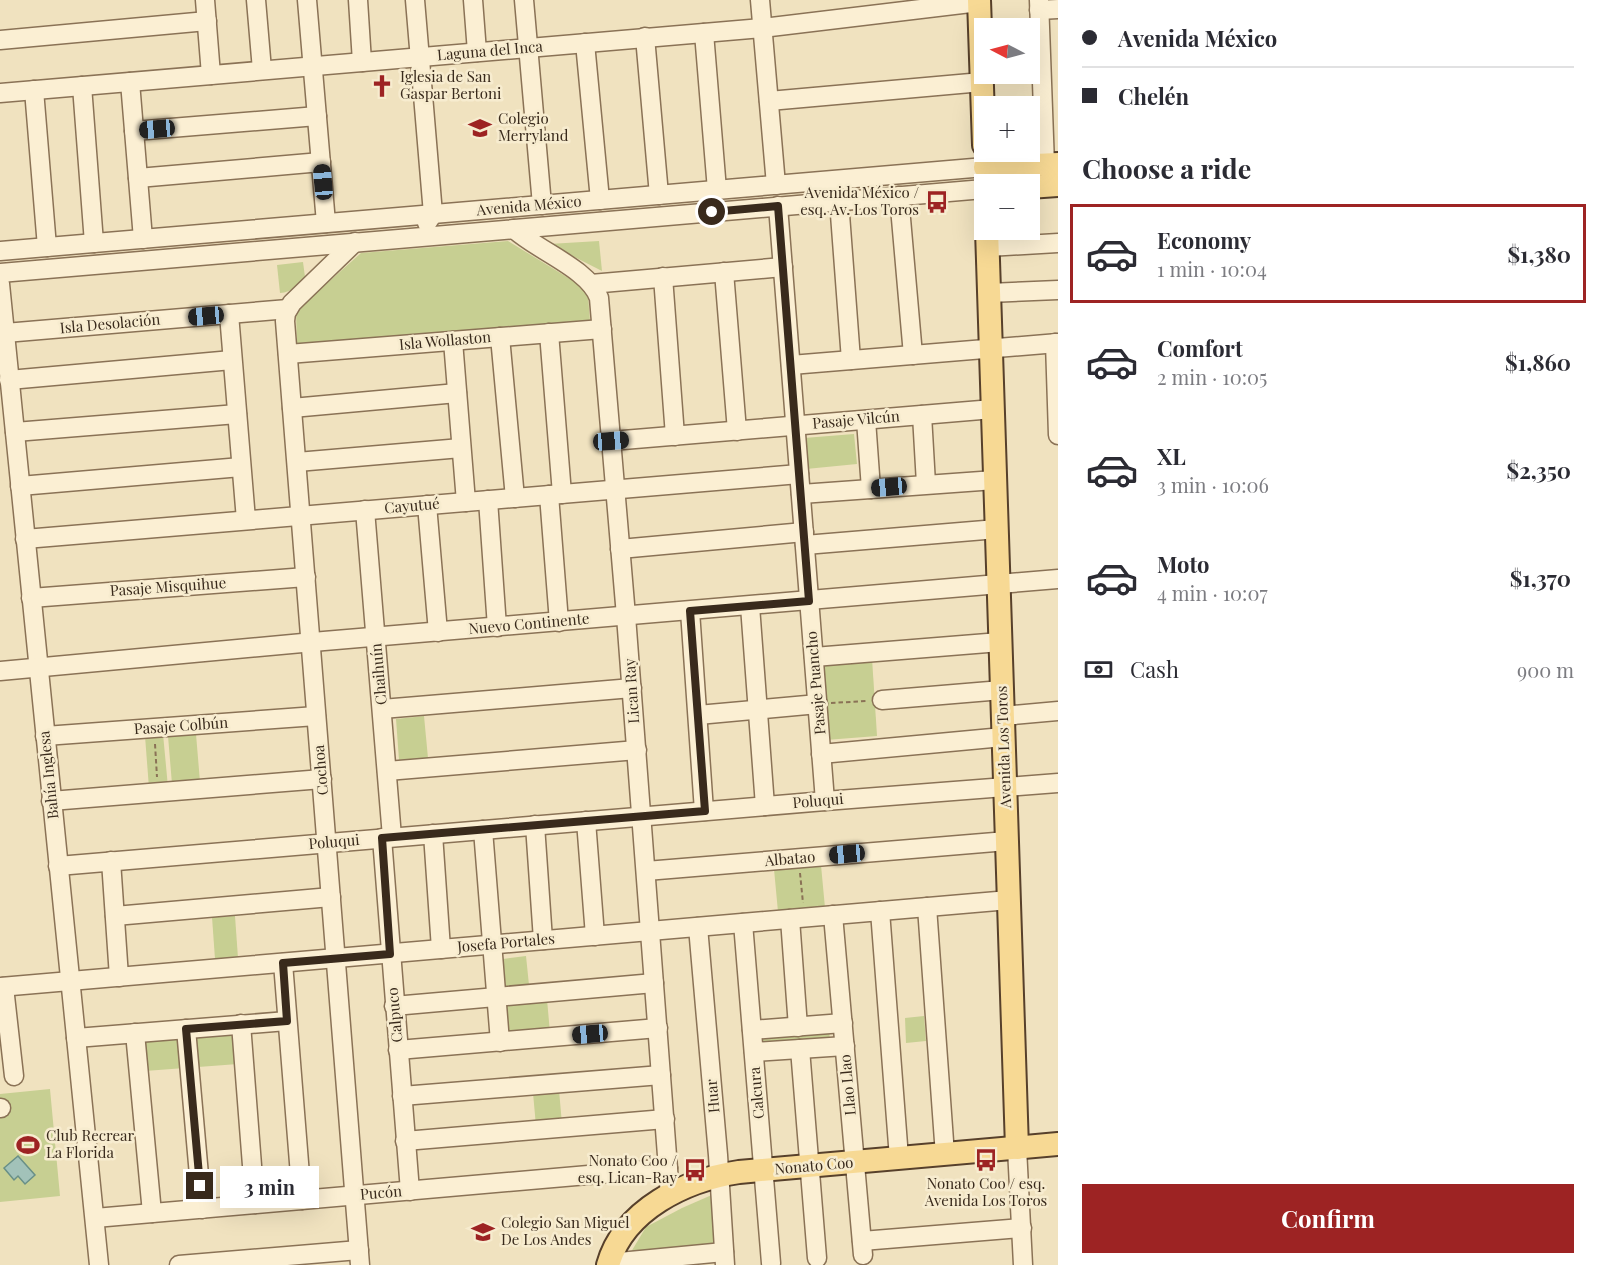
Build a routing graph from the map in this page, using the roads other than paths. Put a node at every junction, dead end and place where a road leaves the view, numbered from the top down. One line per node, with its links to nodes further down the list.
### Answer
1 (205, 0): 13 (street)
2 (256, 0): 25 (street)
3 (307, 0): 24 (street)
4 (358, 0): 23 (street)
5 (415, 0): 22 (street)
6 (473, 0): 20 (street)
7 (524, 0): 19 (street)
8 (760, 0): 14 (street)
9 (979, 1): 12 (main road); 14 (street, Laguna del Inca)
10 (1039, 5): 11 (street); 21 (street)
11 (1058, 9)
12 (980, 18)
13 (207, 21): 17 (street); 26 (street)
14 (762, 27): 15 (street, Laguna del Inca); 33 (street)
15 (704, 33): 16 (street, Laguna del Inca); 44 (street)
16 (645, 38): 18 (street, Laguna del Inca); 45 (street)
17 (0, 40)
18 (585, 43): 19 (street, Laguna del Inca); 47 (street)
19 (528, 48): 20 (street, Laguna del Inca); 49 (street)
20 (477, 52): 22 (street, Laguna del Inca)
21 (1049, 56): 34 (street)
22 (420, 57): 23 (street, Laguna del Inca); 51 (street)
23 (362, 62): 24 (street, Laguna del Inca)
24 (313, 66): 25 (street, Laguna del Inca); 35 (street)
25 (262, 70): 26 (street, Laguna del Inca)
26 (211, 75): 27 (street, Laguna del Inca)
27 (130, 82): 30 (street, Laguna del Inca); 36 (street)
28 (974, 83): 33 (street)
29 (982, 84): 39 (main road)
30 (82, 86): 31 (street, Laguna del Inca); 60 (street)
31 (34, 90): 32 (street, Laguna del Inca); 62 (street)
32 (0, 93)
33 (769, 101): 41 (street)
34 (1050, 106): 38 (street)
35 (317, 116): 36 (street); 37 (street)
36 (134, 131): 40 (street)
37 (321, 162): 40 (street); 52 (street)
38 (1051, 164): 39 (main road, Avenida México)
39 (985, 167): 41 (street, Avenida México); 46 (street, Avenida México)
40 (138, 178): 56 (street)
41 (776, 185): 44 (street, Avenida México)
42 (1058, 185): 43 (main road)
43 (1040, 186)
44 (717, 190): 45 (street, Avenida México)
45 (659, 195): 47 (street, Avenida México)
46 (899, 196): 48 (street, Avenida México); 85 (street)
47 (600, 200): 49 (street, Avenida México)
48 (839, 201): 50 (street, Avenida México); 87 (street)
49 (542, 205): 51 (street, Avenida México)
50 (778, 206): 53 (street, Avenida México); 66 (street, Pasaje Puancho)
51 (434, 214): 52 (street, Avenida México); 55 (street)
52 (326, 223): 54 (street, Avenida México)
53 (514, 229): 55 (street, Avenida México); 72 (street)
54 (232, 231): 56 (street, Avenida México); 65 (street)
55 (416, 237): 59 (street, Avenida México)
56 (143, 239): 60 (street, Avenida México)
57 (987, 240): 74 (main road, Avenida Los Toros)
58 (1015, 240): 61 (street)
59 (354, 242): 63 (street, Avenida México); 71 (street)
60 (94, 243): 62 (street, Avenida México)
61 (1058, 243)
62 (47, 247): 64 (street, Avenida México)
63 (301, 247): 65 (street, Avenida México); 71 (street)
64 (0, 251)
65 (232, 253): 68 (street, Avenida México)
66 (783, 267): 67 (street); 88 (street, Pasaje Puancho)
67 (724, 272): 69 (street); 98 (street)
68 (0, 273)
69 (663, 277): 72 (street); 101 (street)
70 (0, 284): 78 (street, Bahía Inglesa)
71 (311, 284): 75 (street)
72 (591, 284): 77 (street, Lican Ray)
73 (1058, 290): 74 (street)
74 (989, 293): 83 (main road, Avenida Los Toros)
75 (288, 309): 76 (street, Isla Desolación); 84 (street, Cochoa)
76 (229, 314): 78 (street, Isla Desolación); 86 (street)
77 (602, 329): 79 (street, Isla Wollaston); 102 (street, Lican Ray)
78 (5, 333): 89 (street, Bahía Inglesa)
79 (549, 333): 80 (street, Isla Wollaston); 112 (street)
80 (500, 337): 81 (street, Isla Wollaston); 114 (street)
81 (453, 341): 84 (street, Isla Wollaston); 90 (street)
82 (1057, 343): 83 (street); 91 (street)
83 (991, 349): 85 (street); 93 (main road, Avenida Los Toros)
84 (288, 354): 92 (street, Cochoa)
85 (913, 355): 87 (street)
86 (232, 360): 89 (street); 94 (street)
87 (851, 360): 88 (street)
88 (791, 365): 97 (street, Pasaje Puancho)
89 (9, 380): 99 (street, Bahía Inglesa)
90 (457, 393): 92 (street); 103 (street)
91 (1057, 393): 100 (street)
92 (292, 408): 104 (street, Cochoa)
93 (993, 409): 95 (street, Pasaje Vilcún); 107 (main road, Avenida Los Toros)
94 (237, 414): 99 (street); 105 (street)
95 (922, 415): 96 (street, Pasaje Vilcún); 108 (street)
96 (866, 420): 97 (street, Pasaje Vilcún); 111 (street)
97 (796, 425): 98 (street, Pasaje Vilcún); 106 (street, Pasaje Puancho)
98 (737, 430): 101 (street, Pasaje Vilcún)
99 (15, 432): 109 (street, Bahía Inglesa)
100 (1058, 435)
101 (675, 436): 102 (street, Pasaje Vilcún)
102 (611, 441): 110 (street, Lican Ray)
103 (461, 448): 104 (street); 116 (street)
104 (297, 462): 119 (street, Cochoa)
105 (241, 467): 109 (street); 120 (street)
106 (800, 474): 110 (street, Cayutué); 113 (street, Pasaje Puancho)
107 (995, 480): 108 (street); 121 (main road, Avenida Los Toros)
108 (926, 484): 111 (street)
109 (20, 486): 122 (street, Bahía Inglesa)
110 (615, 489): 112 (street, Cayutué); 124 (street, Lican Ray)
111 (871, 489): 113 (street)
112 (556, 494): 114 (street, Cayutué); 133 (street)
113 (801, 494): 123 (street, Pasaje Puancho)
114 (515, 498): 115 (street, Cayutué)
115 (488, 500): 116 (street, Cayutué); 134 (street)
116 (466, 502): 117 (street, Cayutué)
117 (427, 505): 118 (street, Cayutué); 135 (street)
118 (365, 510): 119 (street, Cayutué); 136 (street, Chaihuín)
119 (301, 516): 120 (street, Cayutué); 125 (street, Cochoa)
120 (246, 520): 122 (street, Cayutué)
121 (997, 529): 123 (street); 127 (main road, Avenida Los Toros)
122 (25, 539): 128 (street, Bahía Inglesa)
123 (804, 539): 124 (street); 129 (street, Pasaje Puancho)
124 (620, 549): 132 (street, Lican Ray)
125 (306, 577): 128 (street, Pasaje Misquihue); 137 (street, Cochoa)
126 (1058, 579): 127 (street, Nuevo Continente)
127 (999, 585): 129 (street, Nuevo Continente); 138 (main road, Avenida Los Toros)
128 (31, 598): 140 (street, Bahía Inglesa)
129 (809, 601): 130 (street, Nuevo Continente); 139 (street, Pasaje Puancho)
130 (750, 606): 131 (street, Nuevo Continente); 147 (street)
131 (690, 611): 132 (street, Nuevo Continente); 149 (street)
132 (626, 616): 133 (street, Nuevo Continente); 142 (street, Lican Ray)
133 (559, 622): 134 (street, Nuevo Continente)
134 (497, 627): 135 (street, Nuevo Continente)
135 (438, 632): 136 (street, Nuevo Continente)
136 (376, 637): 137 (street, Nuevo Continente); 146 (street, Chaihuín)
137 (311, 642): 140 (street, Nuevo Continente); 150 (street, Cochoa)
138 (1000, 642): 139 (street); 143 (main road, Avenida Los Toros)
139 (814, 657): 145 (street, Pasaje Puancho)
140 (38, 667): 141 (street, Nuevo Continente); 152 (street, Bahía Inglesa)
141 (0, 671)
142 (632, 688): 146 (street); 153 (street, Lican Ray)
143 (1002, 690): 144 (street); 151 (main road, Avenida Los Toros)
144 (882, 700)
145 (818, 704): 147 (street); 154 (street, Pasaje Puancho)
146 (382, 709): 155 (street, Chaihuín)
147 (758, 710): 149 (street); 161 (street)
148 (1058, 711): 151 (street)
149 (698, 715): 162 (street)
150 (316, 716): 152 (street, Pasaje Colbún); 156 (street, Cochoa)
151 (1003, 727): 154 (street); 158 (main road, Avenida Los Toros)
152 (45, 736): 159 (street, Bahía Inglesa)
153 (636, 750): 155 (street); 163 (street, Lican Ray)
154 (821, 754): 160 (street, Pasaje Puancho)
155 (387, 771): 168 (street, Chaihuín)
156 (322, 779): 159 (street); 170 (street, Cochoa)
157 (1058, 783): 158 (street, Poluqui)
158 (1005, 788): 160 (street, Poluqui); 169 (main road, Avenida Los Toros)
159 (51, 801): 172 (street, Bahía Inglesa)
160 (825, 801): 161 (street, Poluqui)
161 (765, 806): 162 (street, Poluqui)
162 (705, 811): 163 (street, Poluqui)
163 (642, 816): 164 (street, Poluqui); 173 (street, Lican Ray)
164 (586, 821): 165 (street, Poluqui); 184 (street)
165 (535, 825): 166 (street, Poluqui); 185 (street)
166 (483, 830): 167 (street, Poluqui); 186 (street)
167 (433, 834): 168 (street, Poluqui); 187 (street)
168 (387, 838): 170 (street, Poluqui); 188 (street, Calpuco)
169 (1007, 841): 173 (street, Albatao); 175 (main road, Avenida Los Toros)
170 (327, 843): 171 (street, Poluqui); 174 (street, Cochoa)
171 (111, 861): 172 (street, Poluqui); 179 (street)
172 (58, 866): 192 (street, Bahía Inglesa)
173 (646, 871): 183 (street, Lican Ray)
174 (331, 897): 179 (street); 189 (street, Cochoa)
175 (1009, 900): 176 (street, Josefa Portales); 217 (main road, Avenida Los Toros)
176 (927, 907): 177 (street, Josefa Portales); 218 (street)
177 (880, 911): 178 (street, Josefa Portales); 219 (street)
178 (833, 915): 180 (street, Josefa Portales); 198 (street, Llao Llao)
179 (115, 916): 191 (street)
180 (797, 919): 181 (street, Josefa Portales); 200 (street)
181 (743, 923): 182 (street, Josefa Portales); 203 (street, Calcura)
182 (698, 927): 183 (street, Josefa Portales); 224 (street, Huar)
183 (650, 931): 184 (street, Josefa Portales); 193 (street, Lican Ray)
184 (595, 936): 185 (street, Josefa Portales)
185 (543, 940): 186 (street, Josefa Portales)
186 (492, 945): 187 (street, Josefa Portales); 195 (street)
187 (441, 949): 188 (street, Josefa Portales)
188 (390, 954): 189 (street, Josefa Portales); 196 (street, Calpuco)
189 (336, 958): 190 (street, Josefa Portales); 227 (street, Cochoa)
190 (283, 963): 191 (street, Josefa Portales); 197 (street)
191 (119, 977): 192 (street, Josefa Portales)
192 (70, 981): 194 (street, Josefa Portales); 205 (street, Bahía Inglesa)
193 (654, 983): 195 (street); 201 (street, Lican Ray)
194 (2, 987): 212 (street, Josefa Portales)
195 (496, 997): 196 (street); 206 (street)
196 (394, 1006): 209 (street, Calpuco)
197 (287, 1021): 199 (street); 228 (street)
198 (843, 1023): 200 (street); 207 (street, Llao Llao)
199 (241, 1024): 202 (street); 229 (street)
200 (798, 1027): 203 (street)
201 (658, 1028): 206 (street); 211 (street, Lican Ray)
202 (186, 1029): 204 (street); 230 (street)
203 (752, 1030): 210 (street, Calcura)
204 (135, 1033): 205 (street); 231 (street)
205 (76, 1038): 232 (street, Bahía Inglesa)
206 (500, 1042): 209 (street)
207 (845, 1046): 208 (street); 220 (street, Llao Llao)
208 (800, 1049): 210 (street); 221 (street)
209 (398, 1050): 213 (street, Calpuco)
210 (754, 1052): 223 (street, Calcura)
211 (661, 1075): 213 (street); 214 (street, Lican Ray)
212 (14, 1076)
213 (402, 1096): 215 (street, Calpuco)
214 (665, 1119): 215 (street); 222 (street, Lican Ray)
215 (405, 1141): 225 (street, Calpuco)
216 (1058, 1144): 217 (main road, Nonato Coo)
217 (1017, 1148): 218 (main road, Nonato Coo); 233 (street, Avenida Los Toros)
218 (945, 1155): 219 (main road, Nonato Coo)
219 (899, 1158): 220 (main road, Nonato Coo)
220 (855, 1162): 221 (main road, Nonato Coo); 233 (street, Llao Llao)
221 (810, 1166): 223 (main road, Nonato Coo); 236 (street)
222 (668, 1168): 225 (street, Pucón); 226 (street, Lican Ray)
223 (764, 1170): 224 (main road, Nonato Coo); 239 (street, Calcura)
224 (719, 1176): 226 (main road, Nonato Coo); 235 (street, Huar)
225 (410, 1191): 227 (street, Pucón)
226 (670, 1195): 241 (main road, Nonato Coo)
227 (355, 1196): 228 (street, Pucón); 234 (street, Cochoa)
228 (302, 1200): 229 (street, Pucón)
229 (255, 1204): 230 (street, Pucón)
230 (202, 1209): 231 (street, Pucón)
231 (152, 1213): 232 (street, Pucón)
232 (95, 1218): 242 (street, Bahía Inglesa)
233 (1022, 1228): 244 (street, Avenida Los Toros)
234 (359, 1257): 237 (street)
235 (725, 1258): 241 (street)
236 (817, 1258)
237 (312, 1260): 238 (street)
238 (264, 1262): 240 (street)
239 (771, 1263)
240 (212, 1264): 243 (street)
241 (609, 1264)
242 (99, 1265)
243 (178, 1265)
244 (1023, 1265)

